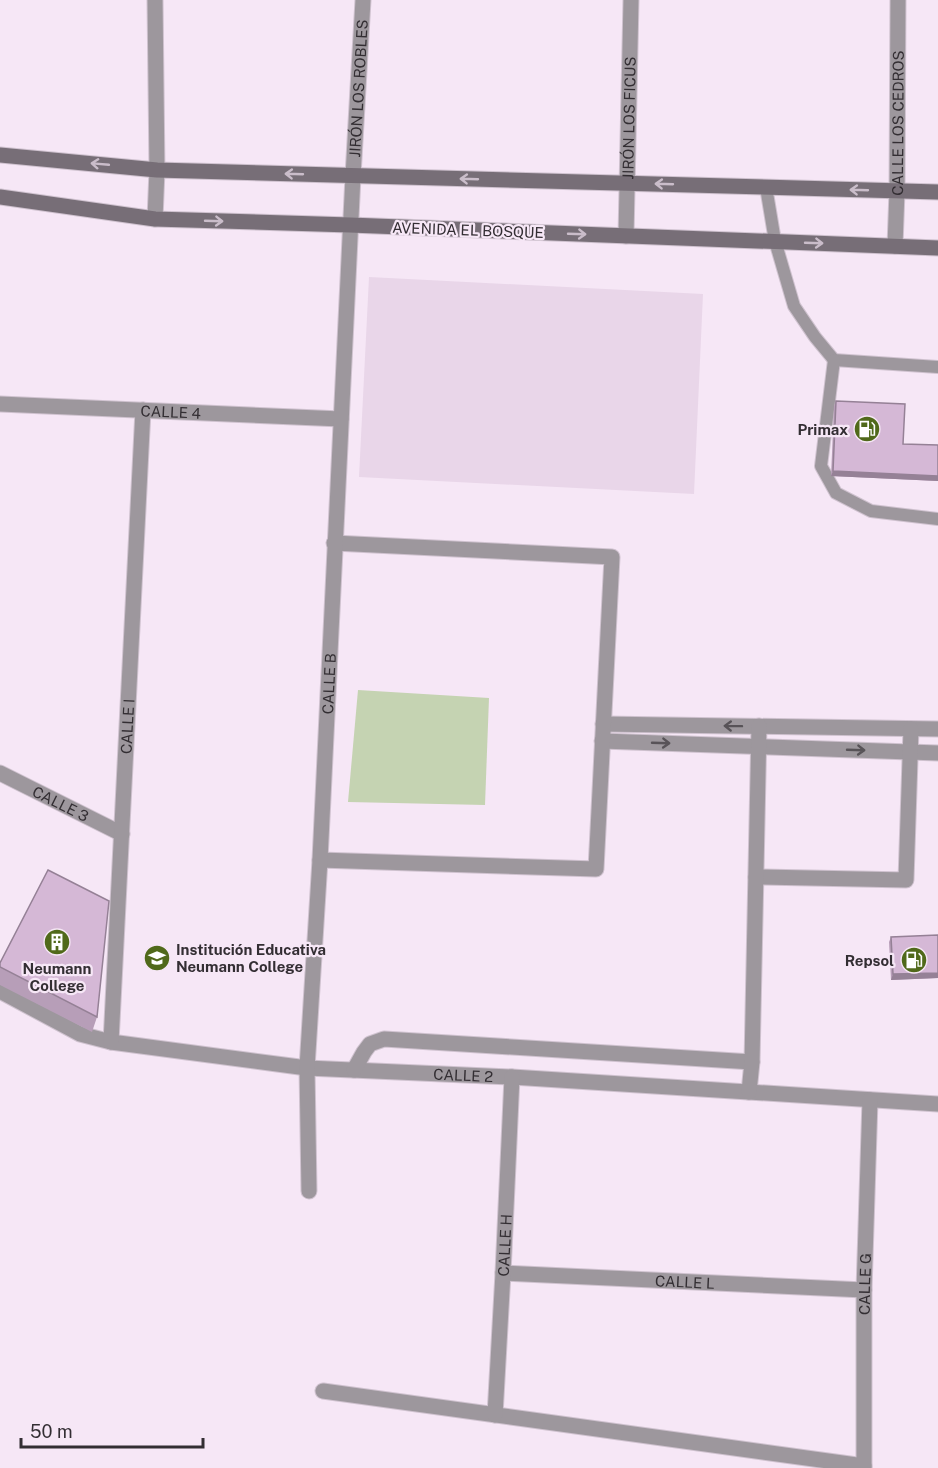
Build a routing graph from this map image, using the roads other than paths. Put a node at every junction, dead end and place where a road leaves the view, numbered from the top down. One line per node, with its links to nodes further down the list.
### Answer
1 (156, 0): 6 (street)
2 (363, 0): 7 (street, JIRÓN LOS ROBLES)
3 (632, 0): 8 (street, JIRÓN LOS FICUS)
4 (898, 0): 10 (street, CALLE LOS CEDROS)
5 (0, 155): 6 (street, one-way to 5)
6 (157, 170): 7 (street, one-way to 6); 13 (street)
7 (353, 176): 8 (street, one-way to 7); 14 (street, CALLE B)
8 (627, 183): 9 (street, one-way to 8); 15 (street, JIRÓN LOS FICUS)
9 (766, 187): 10 (street, one-way to 9); 16 (lane)
10 (897, 191): 11 (street); 17 (street, CALLE LOS CEDROS)
11 (938, 192)
12 (0, 197): 13 (street, AVENIDA EL BOSQUE)
13 (155, 219): 14 (street, AVENIDA EL BOSQUE, one-way to 14)
14 (351, 225): 15 (street, AVENIDA EL BOSQUE, one-way to 15); 23 (street, CALLE B)
15 (626, 236): 16 (street, AVENIDA EL BOSQUE)
16 (775, 241): 17 (street, AVENIDA EL BOSQUE, one-way to 17); 19 (lane)
17 (895, 246): 18 (street, AVENIDA EL BOSQUE)
18 (938, 248)
19 (834, 360): 20 (lane); 24 (lane)
20 (938, 367)
21 (0, 404): 22 (street, CALLE 4)
22 (143, 410): 23 (street, CALLE 4); 35 (street, CALLE I)
23 (341, 419): 25 (street, CALLE B)
24 (938, 519)
25 (334, 543): 26 (street); 36 (street, CALLE B)
26 (603, 724): 27 (street, one-way to 26); 30 (street)
27 (759, 726): 28 (street); 31 (street)
28 (911, 729): 29 (street); 32 (street)
29 (938, 729)
30 (602, 741): 31 (street, one-way to 31); 36 (street)
31 (759, 747): 32 (street, one-way to 32); 37 (street)
32 (911, 752): 33 (street); 37 (street)
33 (938, 753)
34 (0, 773): 35 (street, CALLE 3)
35 (122, 834): 39 (street, CALLE I)
36 (320, 860): 41 (street, CALLE B)
37 (756, 877): 40 (street)
38 (0, 991): 39 (street, CALLE 2)
39 (111, 1042): 41 (street, CALLE 2)
40 (752, 1062): 42 (street); 44 (street)
41 (308, 1068): 42 (street, CALLE 2); 47 (street, CALLE B)
42 (354, 1070): 43 (street, CALLE 2)
43 (512, 1077): 44 (street, CALLE 2); 48 (street, CALLE H)
44 (749, 1092): 45 (street, CALLE 2)
45 (870, 1100): 46 (street, CALLE 2); 49 (street, CALLE G)
46 (938, 1104)
47 (309, 1191)
48 (503, 1273): 49 (street, CALLE L); 51 (street, CALLE H)
49 (864, 1290): 52 (street, CALLE G)
50 (323, 1391): 51 (street)
51 (495, 1415): 52 (street)
52 (864, 1467)

